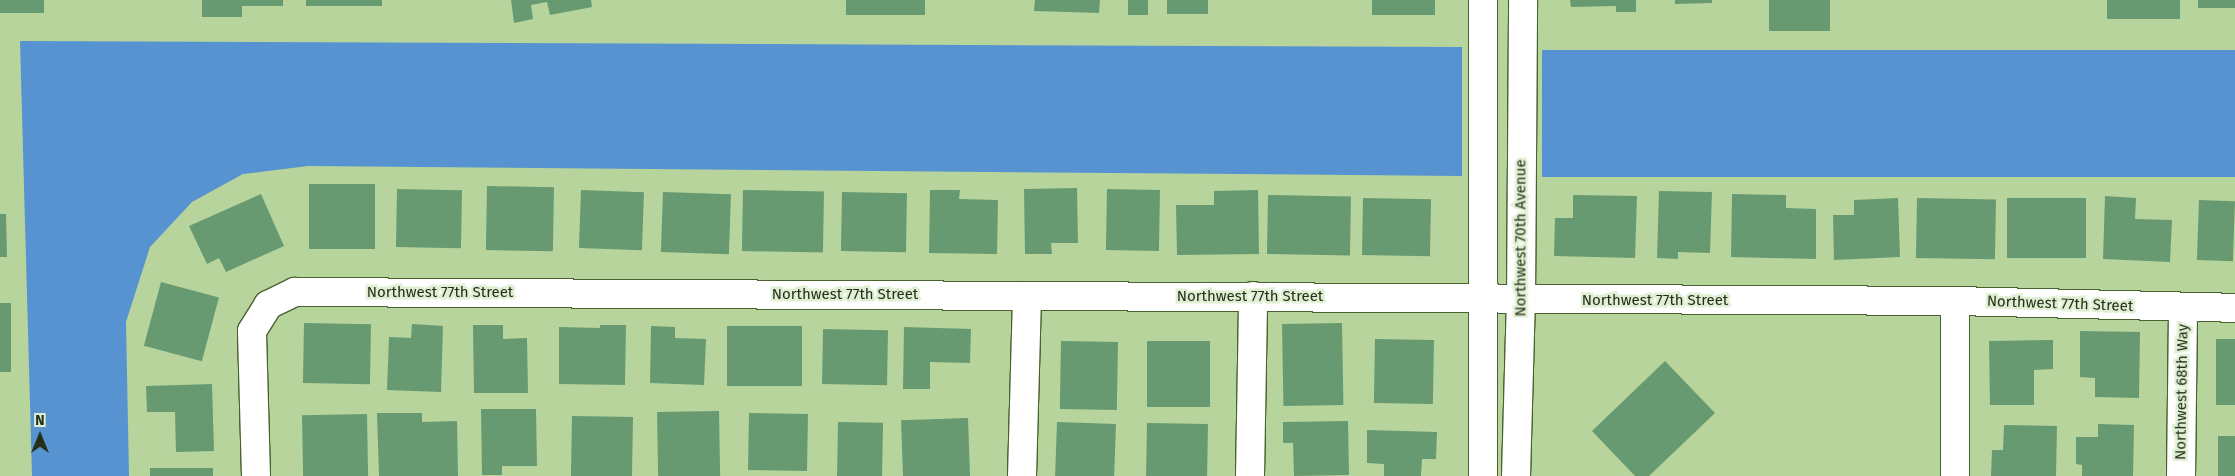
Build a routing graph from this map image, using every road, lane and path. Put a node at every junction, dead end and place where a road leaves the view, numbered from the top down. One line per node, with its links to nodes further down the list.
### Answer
1 (1483, 0): 5 (street)
2 (1523, 0): 6 (street, Northwest 70th Avenue)
3 (1028, 296): 4 (street, Northwest 77th Street); 10 (street, Northwest 77th Street); 11 (street)
4 (1253, 296): 5 (street, Northwest 77th Street); 12 (street)
5 (1485, 299): 6 (street, Northwest 77th Street); 13 (street)
6 (1521, 301): 7 (street, Northwest 77th Street); 14 (street, Northwest 70th Avenue)
7 (1955, 301): 8 (street, Northwest 77th Street); 15 (street)
8 (2183, 308): 9 (street, Northwest 77th Street); 16 (street, Northwest 68th Way)
9 (2235, 308)
10 (256, 476)
11 (1022, 476)
12 (1250, 476)
13 (1483, 476)
14 (1516, 476)
15 (1955, 476)
16 (2181, 476)

